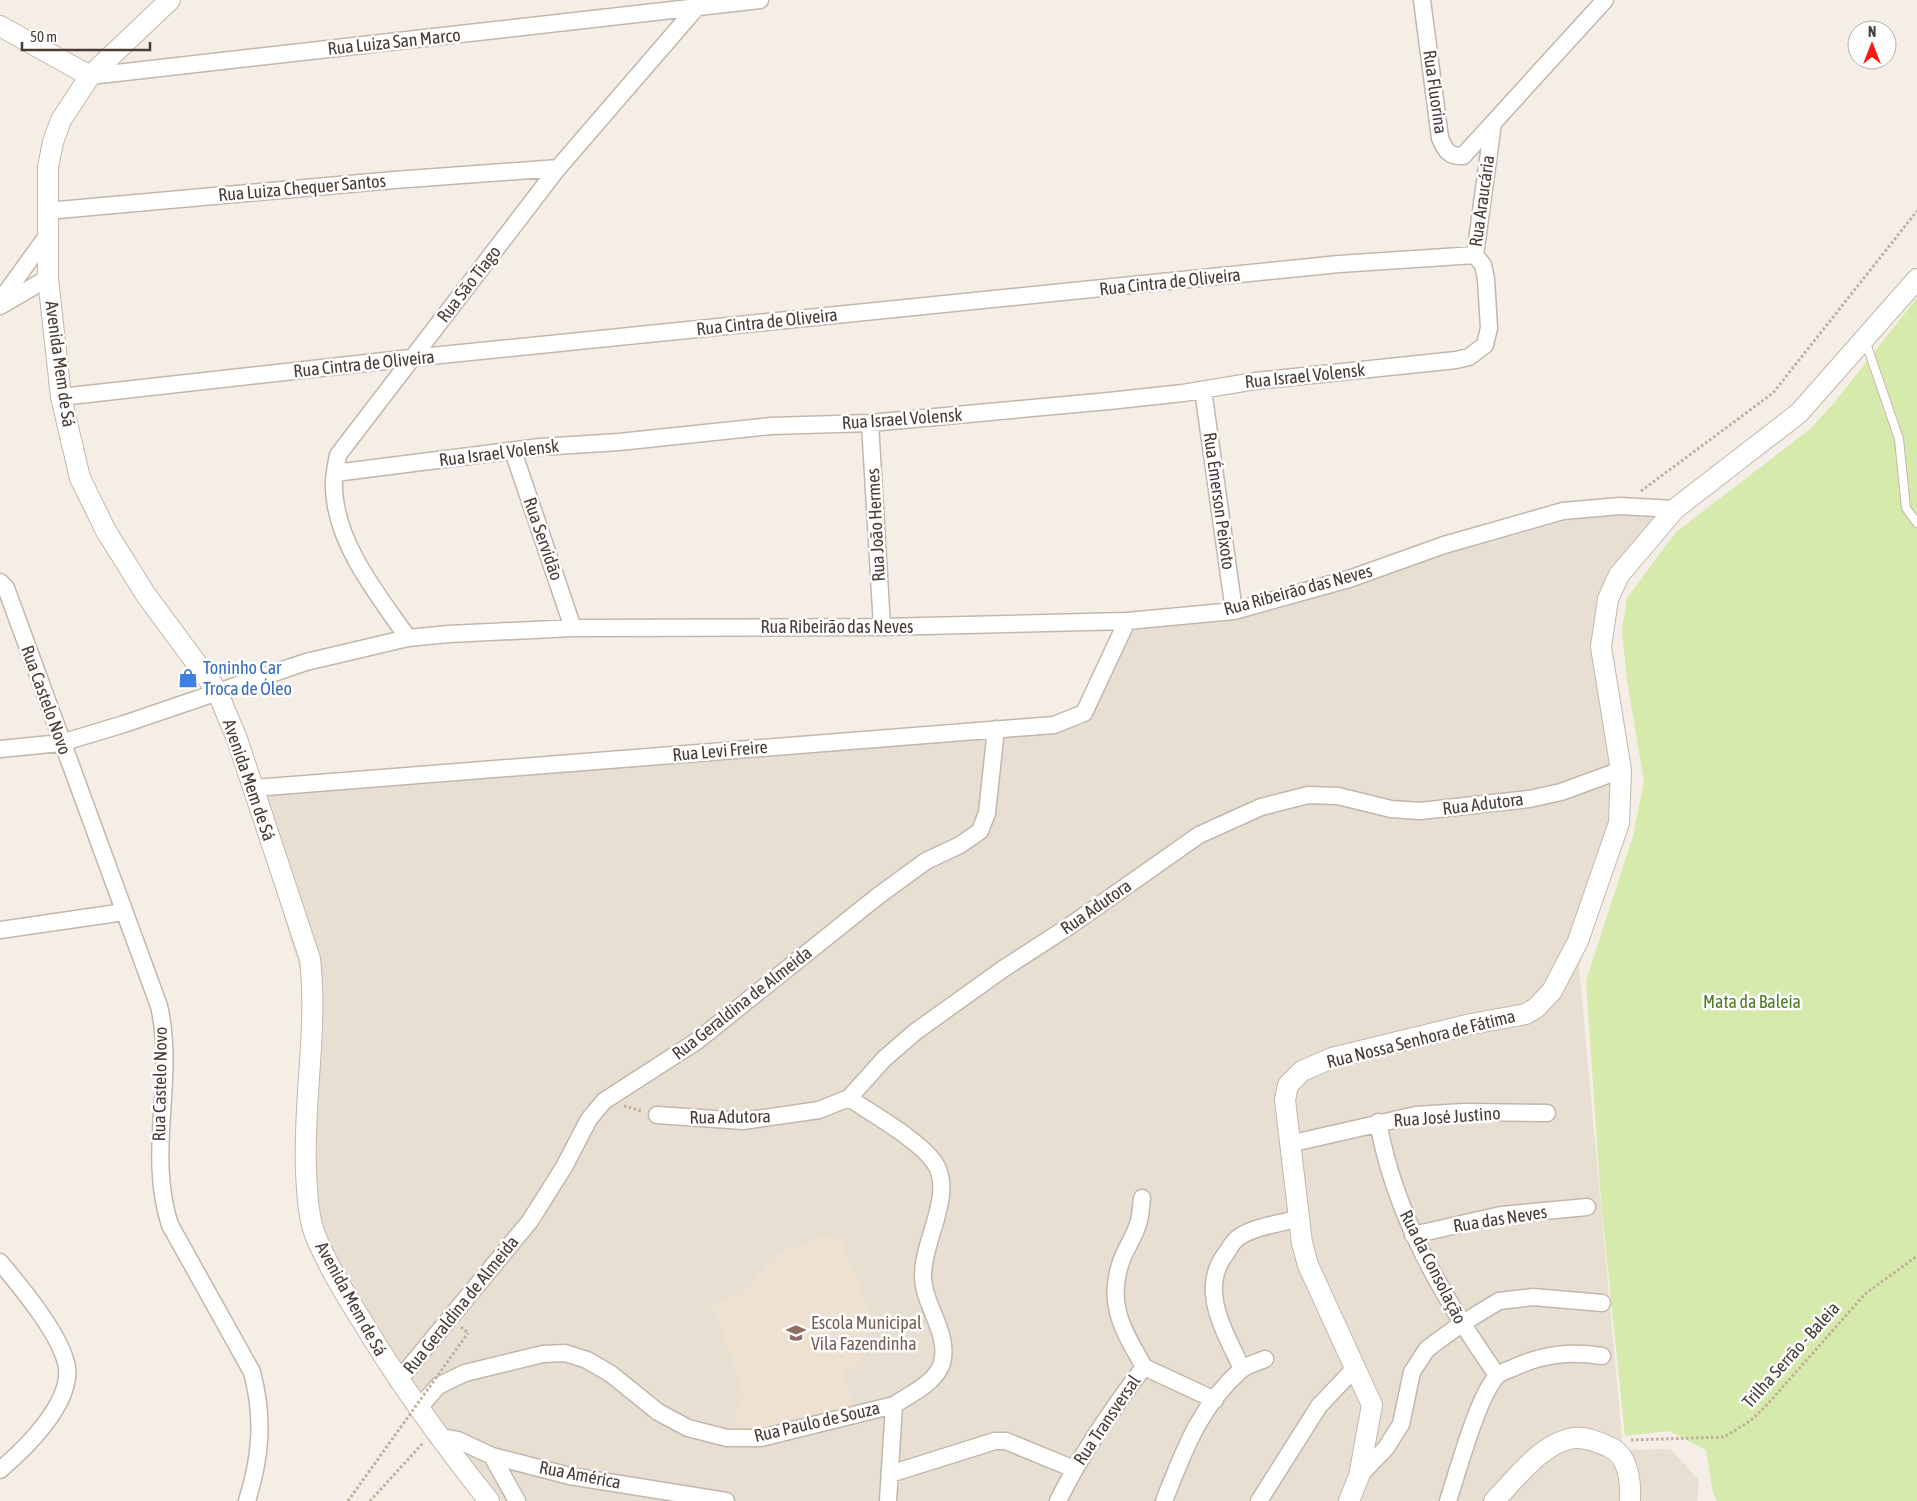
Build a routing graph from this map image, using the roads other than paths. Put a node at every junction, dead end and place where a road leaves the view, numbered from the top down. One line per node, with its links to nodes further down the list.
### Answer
1 (170, 0): 7 (street, Avenida Mem de Sá)
2 (760, 0): 5 (street, Rua Luiza San Marco)
3 (1422, 0): 8 (street, Rua Fluorina)
4 (1605, 0): 8 (street)
5 (697, 4): 7 (street, Rua Luiza San Marco); 9 (street, Rua São Tiago)
6 (0, 26): 7 (street)
7 (90, 76): 10 (street, Avenida Mem de Sá)
8 (1493, 124): 12 (street, Rua Araucária)
9 (558, 168): 10 (street, Rua Luiza Chequer Santos); 19 (street, Rua São Tiago)
10 (47, 211): 11 (street, Avenida Mem de Sá)
11 (47, 236): 13 (street, Avenida Mem de Sá); 15 (street)
12 (1475, 255): 18 (street, Rua Araucária); 19 (street, Rua Cintra de Oliveira)
13 (48, 278): 16 (street); 21 (street, Avenida Mem de Sá)
14 (1917, 279): 17 (street, Rua Nossa Senhora de Fátima)
15 (0, 302)
16 (0, 306)
17 (1865, 340): 25 (street, Rua Nossa Senhora de Fátima); 26 (lane)
18 (1469, 357): 20 (street, Rua Israel Volensk)
19 (411, 358): 21 (street, Rua Cintra de Oliveira); 24 (street, Rua São Tiago)
20 (1203, 390): 22 (street, Rua Israel Volensk); 28 (street, Rua Émerson Peixoto)
21 (61, 397): 33 (street, Avenida Mem de Sá)
22 (870, 423): 23 (street, Rua Israel Volensk); 30 (street, Rua João Hermes)
23 (513, 451): 24 (street, Rua Israel Volensk); 31 (street, Rua Servidão)
24 (335, 473): 32 (street, Rua São Tiago)
25 (1675, 509): 28 (street, Rua Ribeirão das Neves); 37 (street, Rua Nossa Senhora de Fátima)
26 (1917, 523)
27 (0, 582): 35 (street, Rua Castelo Novo)
28 (1234, 611): 29 (street, Rua Ribeirão das Neves)
29 (1126, 621): 30 (street, Rua Ribeirão das Neves); 34 (street, Rua Levi Freire)
30 (882, 627): 31 (street, Rua Ribeirão das Neves)
31 (573, 628): 32 (street, Rua Ribeirão das Neves)
32 (408, 638): 33 (street, Rua Ribeirão das Neves)
33 (217, 691): 35 (street, Rua Ribeirão das Neves); 38 (street, Avenida Mem de Sá)
34 (996, 729): 38 (street, Rua Levi Freire); 59 (street, Rua Geraldina de Almeida)
35 (62, 742): 36 (street, Rua Ribeirão das Neves); 39 (street, Rua Castelo Novo)
36 (0, 749)
37 (1621, 770): 41 (street, Rua Adutora); 45 (street, Rua Nossa Senhora de Fátima)
38 (254, 788): 59 (street, Avenida Mem de Sá)
39 (124, 912): 40 (street); 69 (street, Rua Castelo Novo)
40 (0, 930)
41 (849, 1098): 43 (street, Rua Adutora); 61 (street)
42 (1547, 1113): 44 (street, Rua José Justino)
43 (657, 1115)
44 (1378, 1122): 45 (street, Rua José Justino); 49 (street, Rua da Consolação)
45 (1289, 1144): 48 (street, Rua Nossa Senhora de Fátima)
46 (1142, 1198): 55 (street, Rua Transversal)
47 (1587, 1208): 49 (street, Rua das Neves)
48 (1297, 1219): 56 (street, Rua Nossa Senhora de Fátima); 57 (street)
49 (1413, 1235): 52 (street, Rua da Consolação)
50 (0, 1262): 66 (street)
51 (1602, 1303): 52 (street)
52 (1461, 1324): 58 (street, Rua da Consolação); 68 (street)
53 (1602, 1356): 58 (street)
54 (1265, 1359): 57 (street)
55 (1144, 1367): 60 (street); 65 (street, Rua Transversal)
56 (1356, 1367): 68 (street, Rua Nossa Senhora de Fátima); 76 (street)
57 (1242, 1369): 60 (street)
58 (1497, 1375): 78 (street)
59 (398, 1381): 62 (street, Avenida Mem de Sá)
60 (1215, 1400): 75 (street)
61 (894, 1405): 62 (street, Rua Paulo de Souza); 67 (street)
62 (418, 1409): 63 (street, Avenida Mem de Sá)
63 (435, 1434): 64 (street, Rua América); 70 (street, Avenida Mem de Sá)
64 (492, 1456): 71 (street); 72 (street, Rua América)
65 (1074, 1469): 67 (street); 74 (street, Rua Transversal)
66 (0, 1470)
67 (890, 1474): 73 (street)
68 (1359, 1476): 77 (street, Rua Nossa Senhora de Fátima)
69 (247, 1501)
70 (488, 1501)
71 (517, 1501)
72 (726, 1501)
73 (888, 1501)
74 (1058, 1501)
75 (1164, 1501)
76 (1259, 1501)
77 (1349, 1501)
78 (1448, 1501)
79 (1494, 1501): 80 (street)
80 (1630, 1501)

